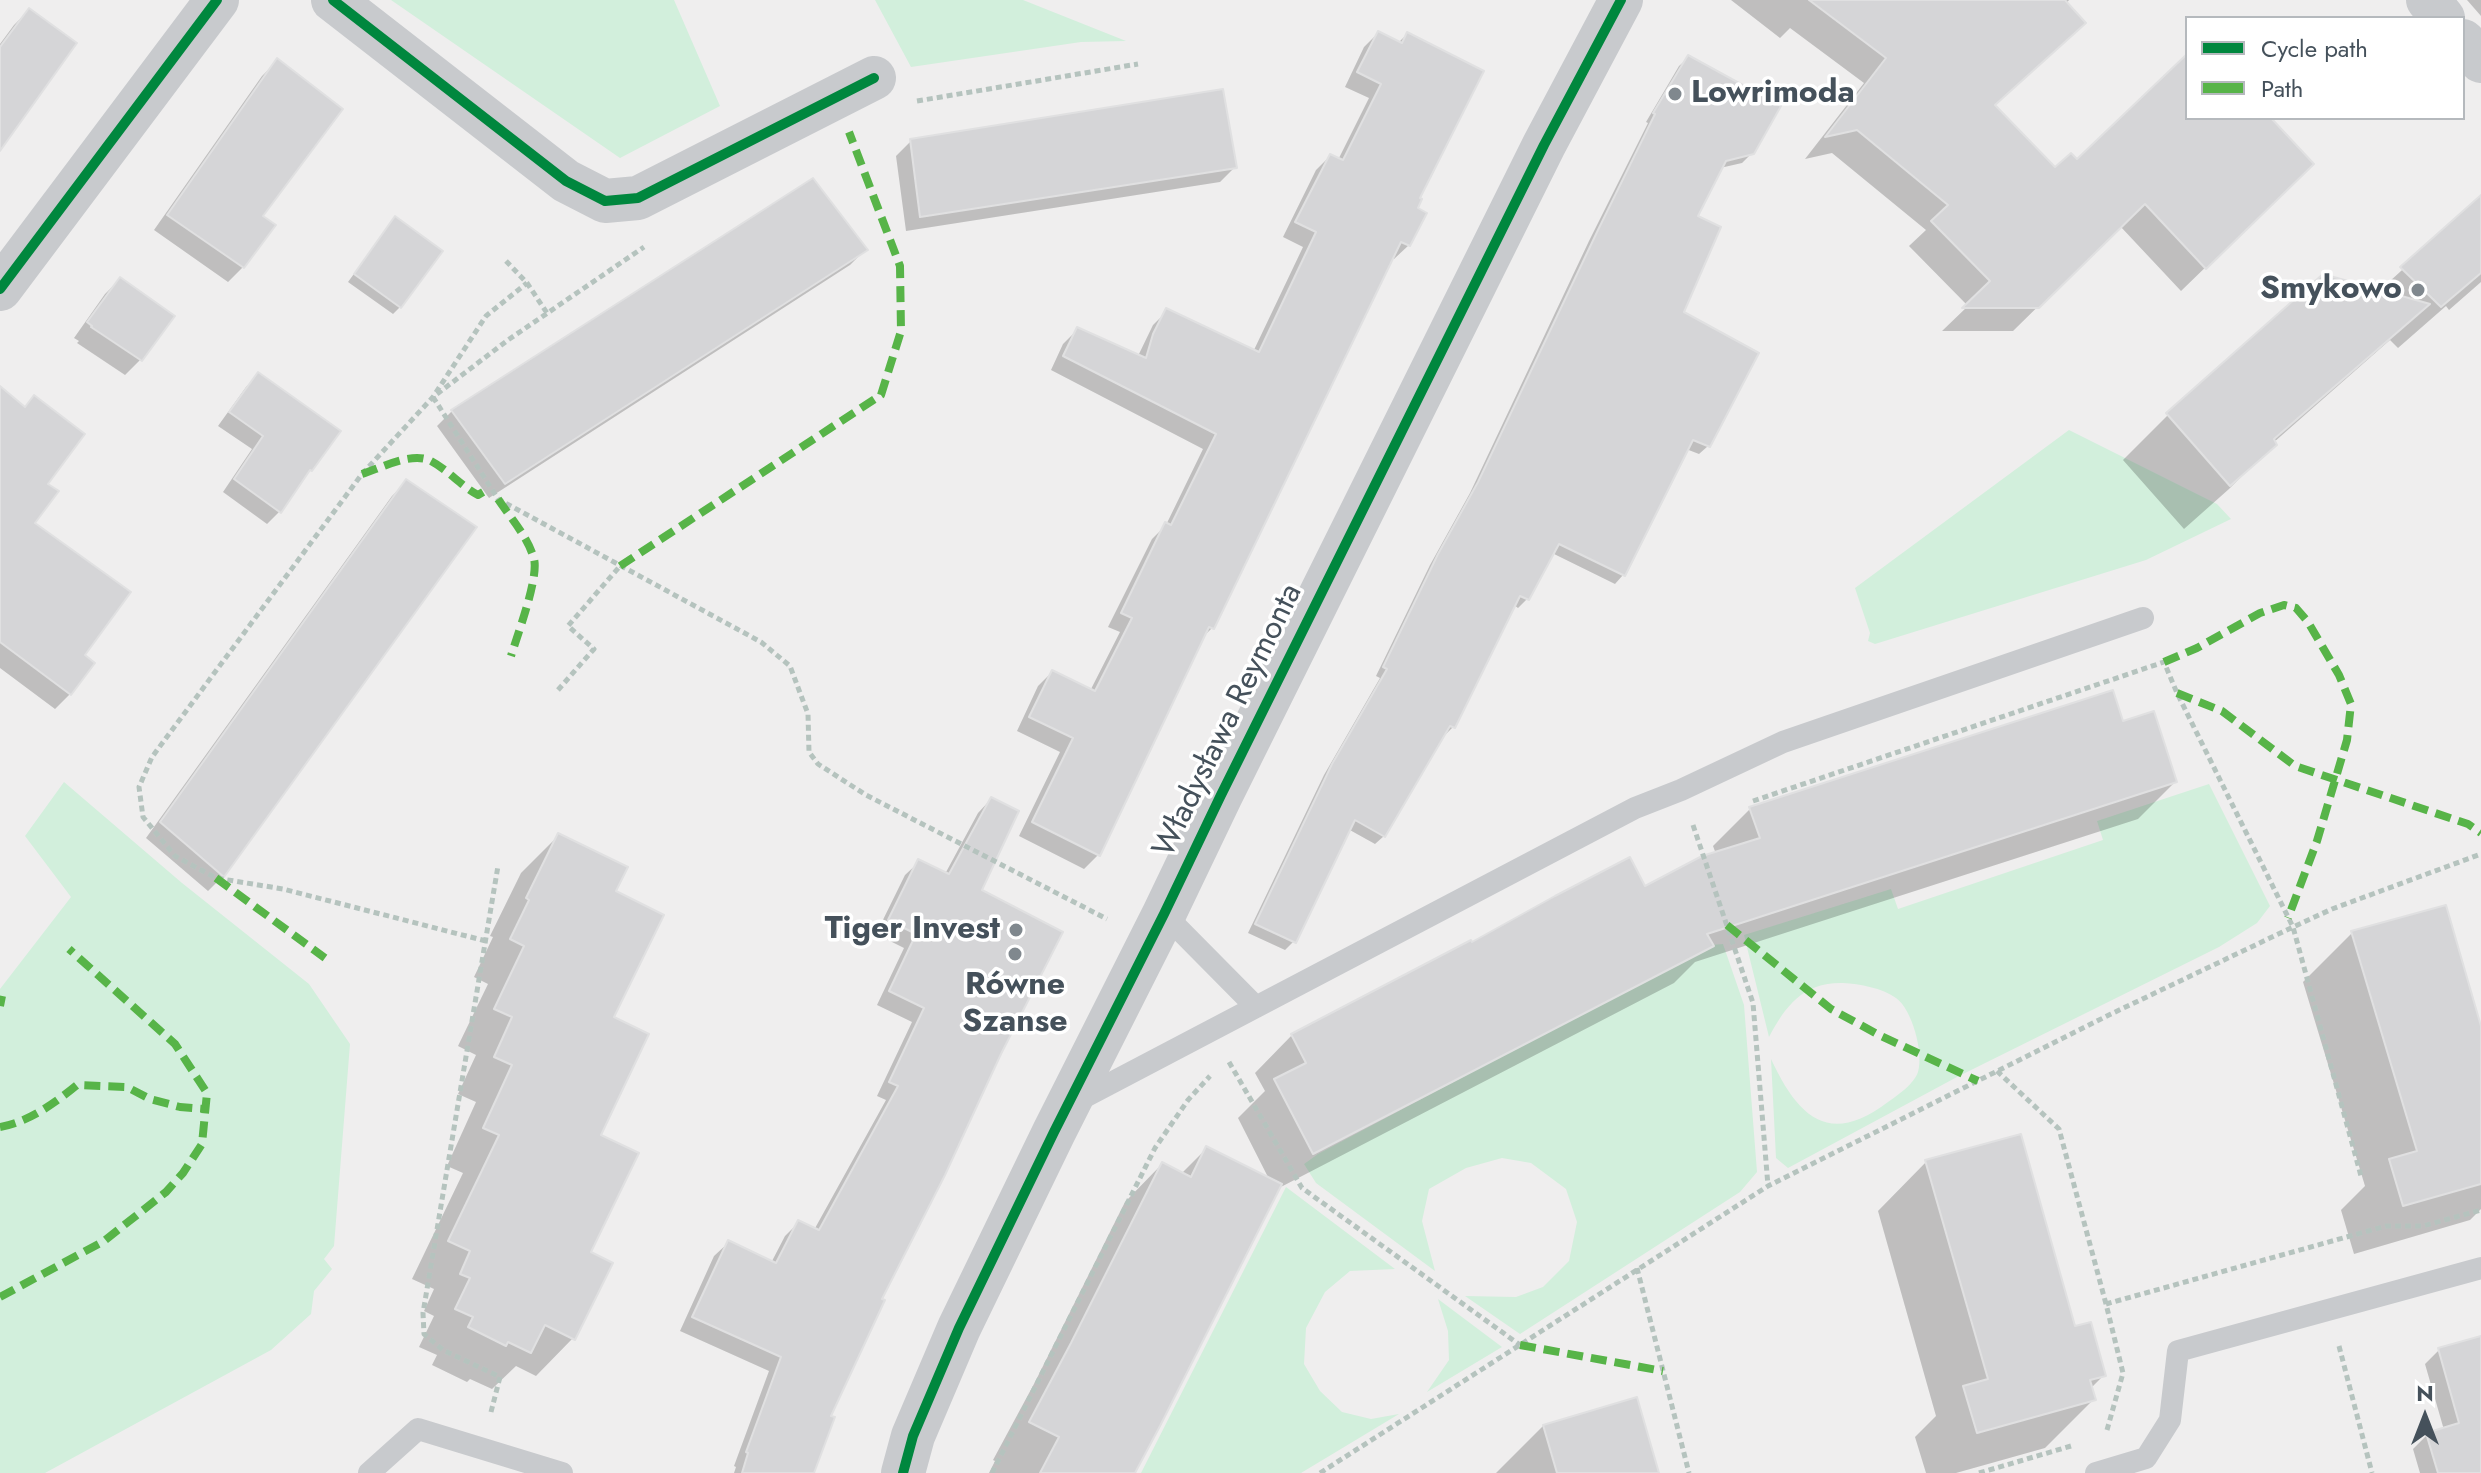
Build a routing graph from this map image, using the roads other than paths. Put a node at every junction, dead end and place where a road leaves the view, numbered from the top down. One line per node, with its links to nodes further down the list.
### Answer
1 (217, 0): 9 (street)
2 (333, 0): 8 (street)
3 (1621, 0): 11 (street, Władysława Reymonta)
4 (2428, 0): 5 (street)
5 (2441, 16)
6 (2465, 43): 7 (street)
7 (2481, 61)
8 (874, 78)
9 (0, 289)
10 (2143, 618): 12 (lane)
11 (1164, 914): 12 (lane); 13 (street, Władysława Reymonta)
12 (1256, 1007): 13 (lane)
13 (1067, 1106): 17 (street, Władysława Reymonta)
14 (2481, 1268): 18 (lane)
15 (369, 1473): 16 (lane)
16 (562, 1473)
17 (903, 1473)
18 (2096, 1473)

